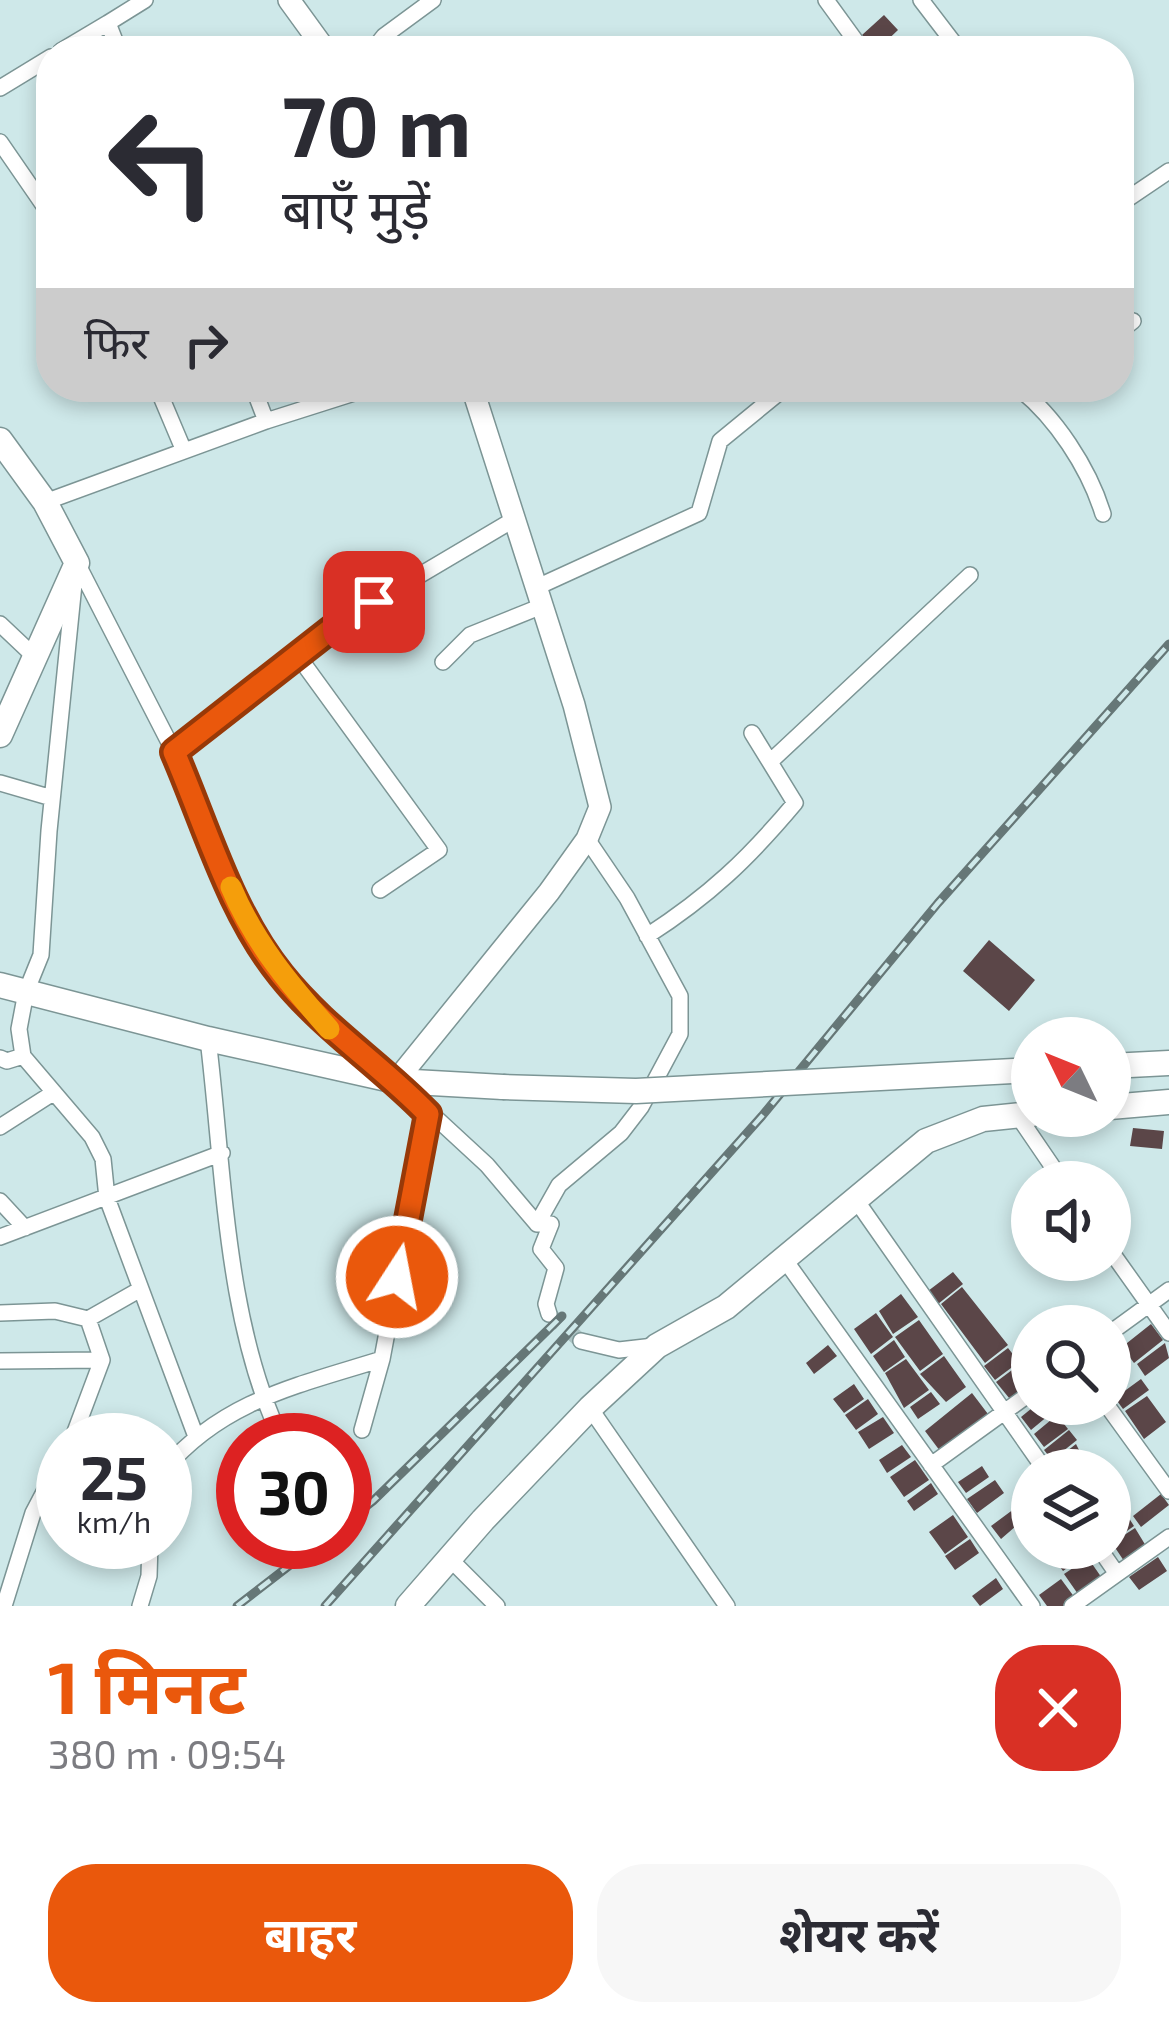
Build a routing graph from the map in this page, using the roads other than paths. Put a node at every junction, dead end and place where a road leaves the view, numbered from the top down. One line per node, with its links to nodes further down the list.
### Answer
1 (146, 0): 6 (street)
2 (289, 0): 9 (street)
3 (433, 0): 10 (street)
4 (826, 0): 11 (street)
5 (921, 0): 12 (street)
6 (108, 22): 7 (street); 8 (street)
7 (85, 36)
8 (113, 36)
9 (315, 36)
10 (384, 36)
11 (852, 36)
12 (949, 36)
13 (36, 66): 14 (street)
14 (0, 88)
15 (0, 142): 17 (street)
16 (1169, 171): 18 (street)
17 (36, 194)
18 (1134, 195)
19 (163, 402): 27 (street)
20 (259, 402): 25 (street)
21 (326, 402): 25 (street)
22 (477, 402): 30 (street)
23 (768, 402): 33 (street)
24 (1035, 402): 29 (street)
25 (266, 421): 27 (street)
26 (0, 440): 28 (main road)
27 (184, 451): 28 (street)
28 (45, 502): 31 (main road)
29 (1102, 514)
30 (513, 520): 33 (street); 35 (street)
31 (76, 563): 36 (main road); 40 (street); 43 (street)
32 (970, 574): 41 (street)
33 (538, 597): 37 (street); 44 (street)
34 (0, 624): 36 (street)
35 (298, 656): 40 (street); 45 (street)
36 (34, 657): 38 (main road)
37 (442, 662)
38 (2, 726)
39 (752, 733): 41 (street)
40 (174, 752): 55 (street)
41 (771, 761): 46 (street)
42 (0, 783): 43 (street)
43 (52, 798): 48 (street)
44 (587, 839): 46 (street); 55 (street)
45 (380, 890)
46 (647, 936): 66 (street)
47 (0, 985): 48 (main road)
48 (26, 992): 49 (main road); 50 (street)
49 (208, 1040): 55 (main road); 62 (street)
50 (23, 1056): 51 (street); 56 (street)
51 (0, 1058)
52 (1169, 1063): 53 (main road)
53 (1131, 1065)
54 (1011, 1071): 55 (main road, bridge)
55 (396, 1081): 59 (street)
56 (53, 1093): 61 (street); 63 (street)
57 (1169, 1102): 58 (main road)
58 (1131, 1105)
59 (428, 1114): 66 (street); 81 (street)
60 (1011, 1116): 64 (main road)
61 (0, 1127)
62 (222, 1153): 63 (street); 84 (street)
63 (107, 1198): 67 (street); 72 (street)
64 (856, 1200): 69 (main road); 87 (street)
65 (0, 1201): 67 (street)
66 (537, 1224): 75 (street)
67 (25, 1228): 68 (street)
68 (0, 1237)
69 (785, 1260): 80 (main road); 95 (street)
70 (1131, 1280): 73 (street)
71 (1169, 1289): 73 (street)
72 (139, 1290): 77 (street); 92 (street)
73 (1148, 1305): 76 (street); 78 (street)
74 (0, 1313): 77 (street)
75 (549, 1314)
76 (1131, 1318)
77 (88, 1319): 83 (street)
78 (1169, 1333)
79 (580, 1341): 80 (street)
80 (657, 1346): 86 (main road)
81 (382, 1359): 84 (street); 90 (street)
82 (0, 1360): 83 (street)
83 (102, 1360): 88 (street)
84 (261, 1397): 89 (street); 92 (street)
85 (1011, 1407): 87 (street)
86 (590, 1408): 99 (main road); 107 (street)
87 (1004, 1412): 94 (street); 95 (street)
88 (82, 1413)
89 (269, 1413)
90 (367, 1413)
91 (1121, 1425): 96 (street)
92 (195, 1434): 93 (street)
93 (192, 1438)
94 (1030, 1449)
95 (931, 1465): 108 (street)
96 (1169, 1491)
97 (36, 1507): 103 (street)
98 (1169, 1537): 102 (street)
99 (449, 1558): 105 (main road); 106 (street)
100 (149, 1569): 104 (street)
101 (1114, 1569): 102 (street)
102 (1117, 1574): 109 (street)
103 (4, 1606)
104 (140, 1606)
105 (408, 1606)
106 (497, 1606)
107 (727, 1606)
108 (1032, 1606)
109 (1072, 1606)

